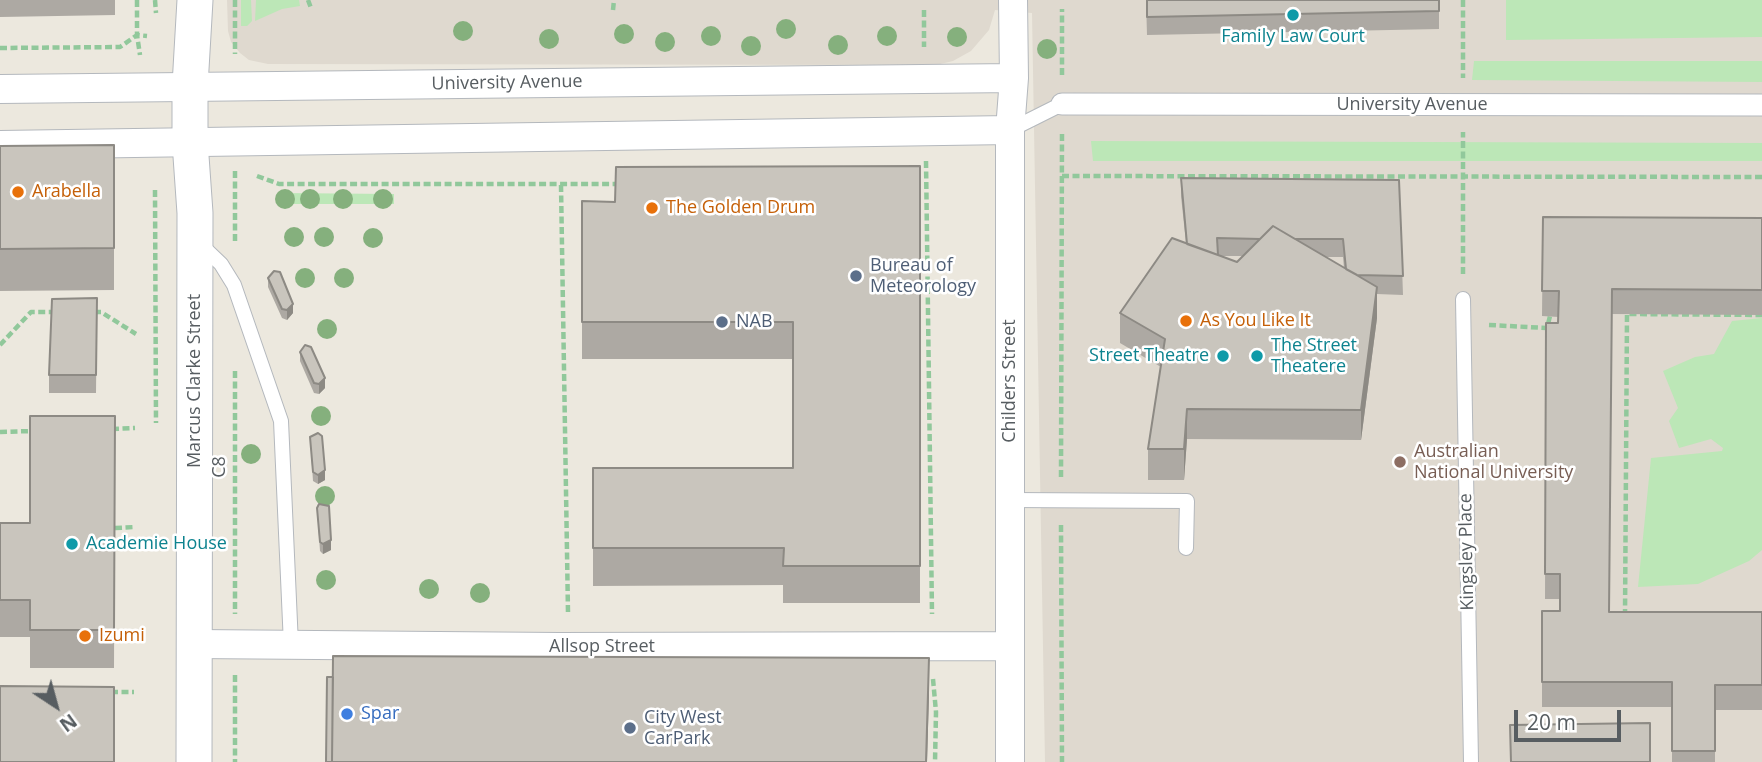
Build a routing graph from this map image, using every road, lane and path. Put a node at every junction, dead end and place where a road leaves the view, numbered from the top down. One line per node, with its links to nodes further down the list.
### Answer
1 (137, 0): 12 (path)
2 (195, 0): 19 (street, Marcus Clarke Street)
3 (235, 0): 13 (path)
4 (308, 0): 8 (path)
5 (614, 0): 10 (path)
6 (1013, 0): 17 (street, Childers Street)
7 (1463, 0): 22 (path)
8 (311, 8)
9 (1062, 9): 21 (path)
10 (613, 10)
11 (924, 10): 18 (path)
12 (137, 35): 14 (path); 15 (path); 16 (path)
13 (235, 35)
14 (147, 36)
15 (0, 48)
16 (141, 58)
17 (1014, 78): 18 (street, University Avenue); 24 (street, Childers Street)
18 (924, 79): 19 (street, University Avenue)
19 (190, 86): 20 (street, University Avenue); 26 (street, Marcus Clarke Street)
20 (0, 89)
21 (1062, 104): 22 (street, University Avenue); 24 (lane); 29 (path)
22 (1463, 105): 23 (street, University Avenue); 30 (path)
23 (1762, 105)
24 (1010, 130): 25 (street); 50 (street, Childers Street)
25 (925, 131): 26 (street); 60 (path)
26 (190, 142): 27 (street); 36 (street, Marcus Clarke Street)
27 (0, 145)
28 (249, 173): 34 (path)
29 (1062, 176): 30 (path); 51 (path)
30 (1463, 176): 31 (path); 37 (path)
31 (1762, 177)
32 (235, 178): 35 (path)
33 (628, 184): 34 (path)
34 (561, 185): 56 (path)
35 (235, 233)
36 (195, 240): 58 (street, Marcus Clarke Street); 59 (lane)
37 (1463, 299): 42 (lane, Kingsley Place)
38 (59, 312): 44 (path)
39 (87, 312): 43 (path)
40 (1762, 315): 57 (path)
41 (1550, 316): 42 (path)
42 (1464, 324): 70 (lane, Kingsley Place)
43 (136, 334)
44 (0, 345)
45 (235, 367): 55 (path, C8)
46 (135, 428): 47 (path)
47 (111, 429)
48 (37, 431): 49 (path)
49 (0, 432)
50 (1010, 500): 51 (lane); 61 (street, Childers Street)
51 (1061, 500): 54 (lane); 69 (path)
52 (115, 527): 53 (path)
53 (135, 527)
54 (1186, 548)
55 (235, 592)
56 (568, 613)
57 (1625, 624)
58 (195, 644): 59 (street, Allsop Street); 65 (street, Marcus Clarke Street)
59 (291, 645): 60 (street, Allsop Street)
60 (932, 646): 61 (street, Allsop Street); 67 (path)
61 (1009, 646): 68 (street, Childers Street)
62 (234, 690): 66 (path)
63 (107, 692): 64 (path)
64 (134, 692)
65 (194, 762)
66 (235, 762)
67 (935, 762)
68 (1010, 762)
69 (1062, 762)
70 (1471, 762)

